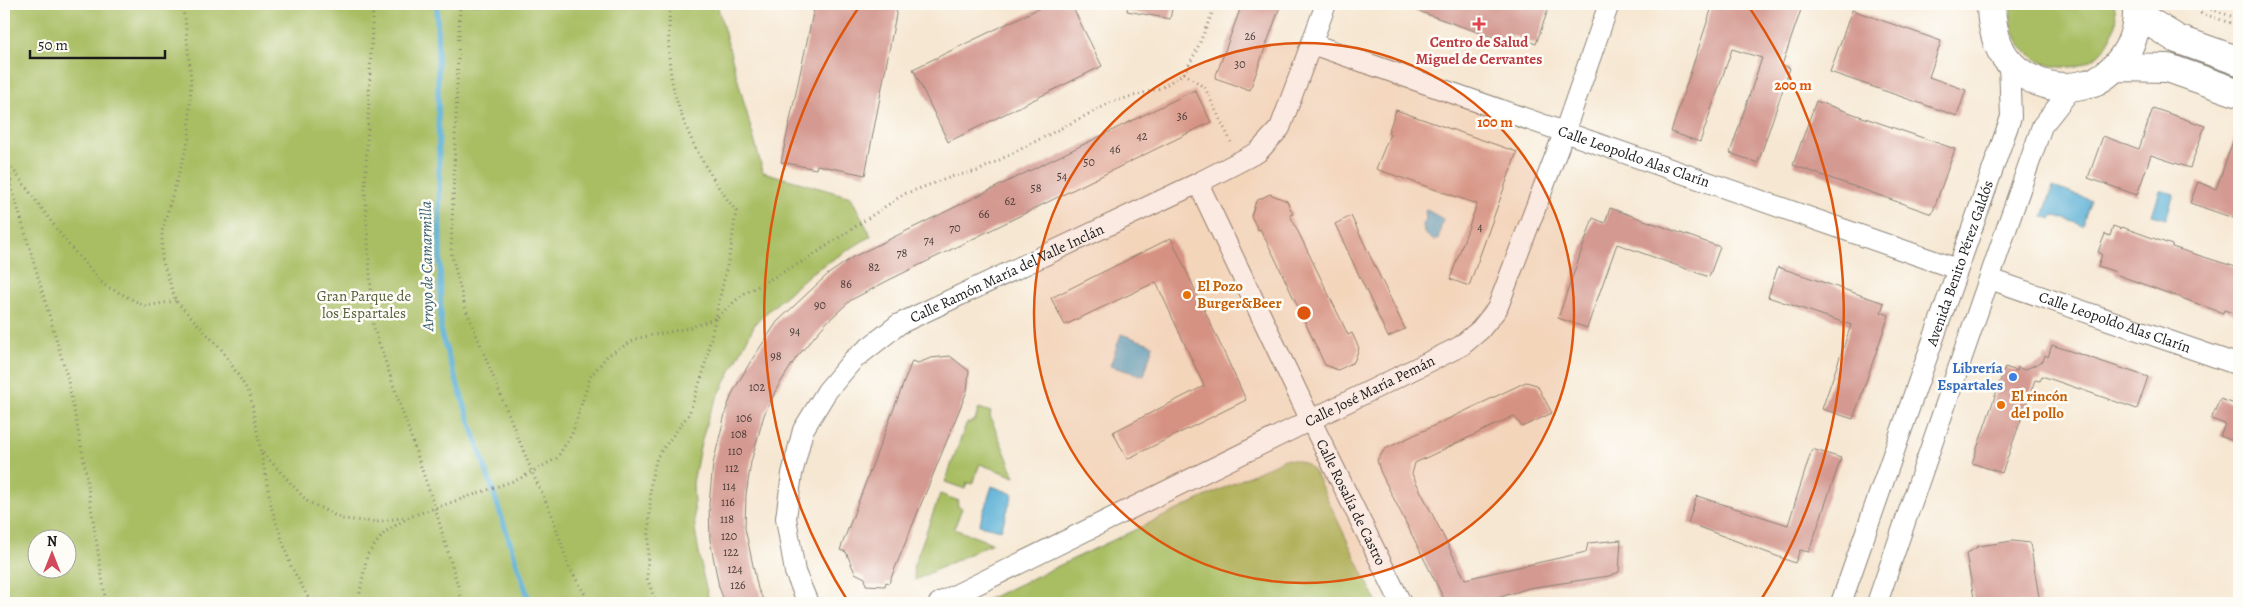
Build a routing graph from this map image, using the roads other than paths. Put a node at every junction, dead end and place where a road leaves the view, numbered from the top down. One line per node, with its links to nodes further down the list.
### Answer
1 (1326, 4): 5 (street, Calle Ramón María del Valle Inclán)
2 (1609, 4): 11 (street, Calle José María Pemán)
3 (1990, 4): 7 (street)
4 (2137, 9): 6 (street); 8 (street)
5 (1312, 44): 11 (street, Calle Leopoldo Alas Clarín); 12 (street, Calle Ramón María del Valle Inclán)
6 (2239, 60)
7 (2009, 62): 9 (street); 13 (street, Avenida Benito Pérez Galdós)
8 (2115, 67): 9 (street); 10 (street)
9 (2073, 87): 14 (street)
10 (2239, 93)
11 (1564, 133): 13 (street, Calle Leopoldo Alas Clarín); 16 (street, Calle José María Pemán)
12 (1198, 183): 16 (street, Calle Rosalía de Castro); 17 (street, Calle Ramón María del Valle Inclán)
13 (1957, 269): 20 (street, Avenida Benito Pérez Galdós)
14 (1990, 279): 15 (street, Calle Leopoldo Alas Clarín); 21 (street)
15 (2239, 365)
16 (1311, 421): 18 (street, Calle José María Pemán); 19 (street, Calle Rosalía de Castro)
17 (808, 603)
18 (939, 603)
19 (1401, 603)
20 (1841, 603)
21 (1877, 603)

